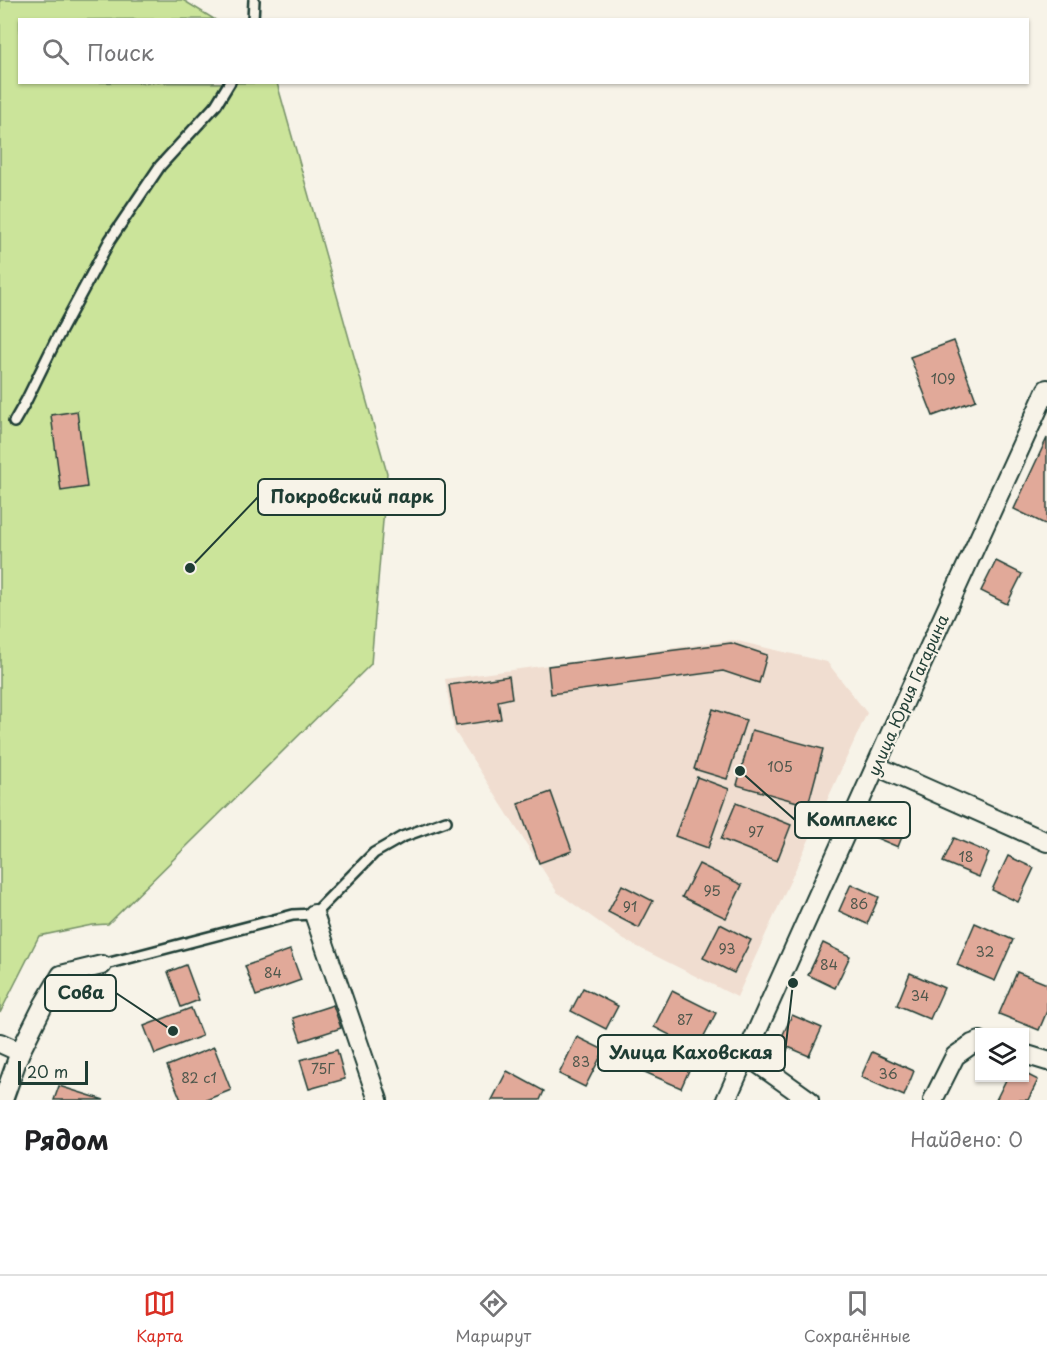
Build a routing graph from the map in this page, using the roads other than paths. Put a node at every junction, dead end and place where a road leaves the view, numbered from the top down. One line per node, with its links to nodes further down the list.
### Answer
1 (254, 0): 2 (lane)
2 (253, 18)
3 (229, 84): 5 (lane)
4 (1047, 389): 6 (street, улица Юрия Гагарина)
5 (14, 422)
6 (876, 766): 8 (street); 14 (street, улица Юрия Гагарина)
7 (446, 820): 9 (lane)
8 (1047, 842)
9 (314, 914): 10 (lane); 18 (street)
10 (102, 965): 13 (street)
11 (0, 1043): 13 (street)
12 (975, 1043): 21 (street)
13 (20, 1052): 17 (street)
14 (746, 1055): 19 (street, улица Юрия Гагарина); 20 (street)
15 (1029, 1056): 16 (street)
16 (1047, 1061)
17 (3, 1100)
18 (378, 1100)
19 (726, 1100)
20 (809, 1100)
21 (933, 1100)

